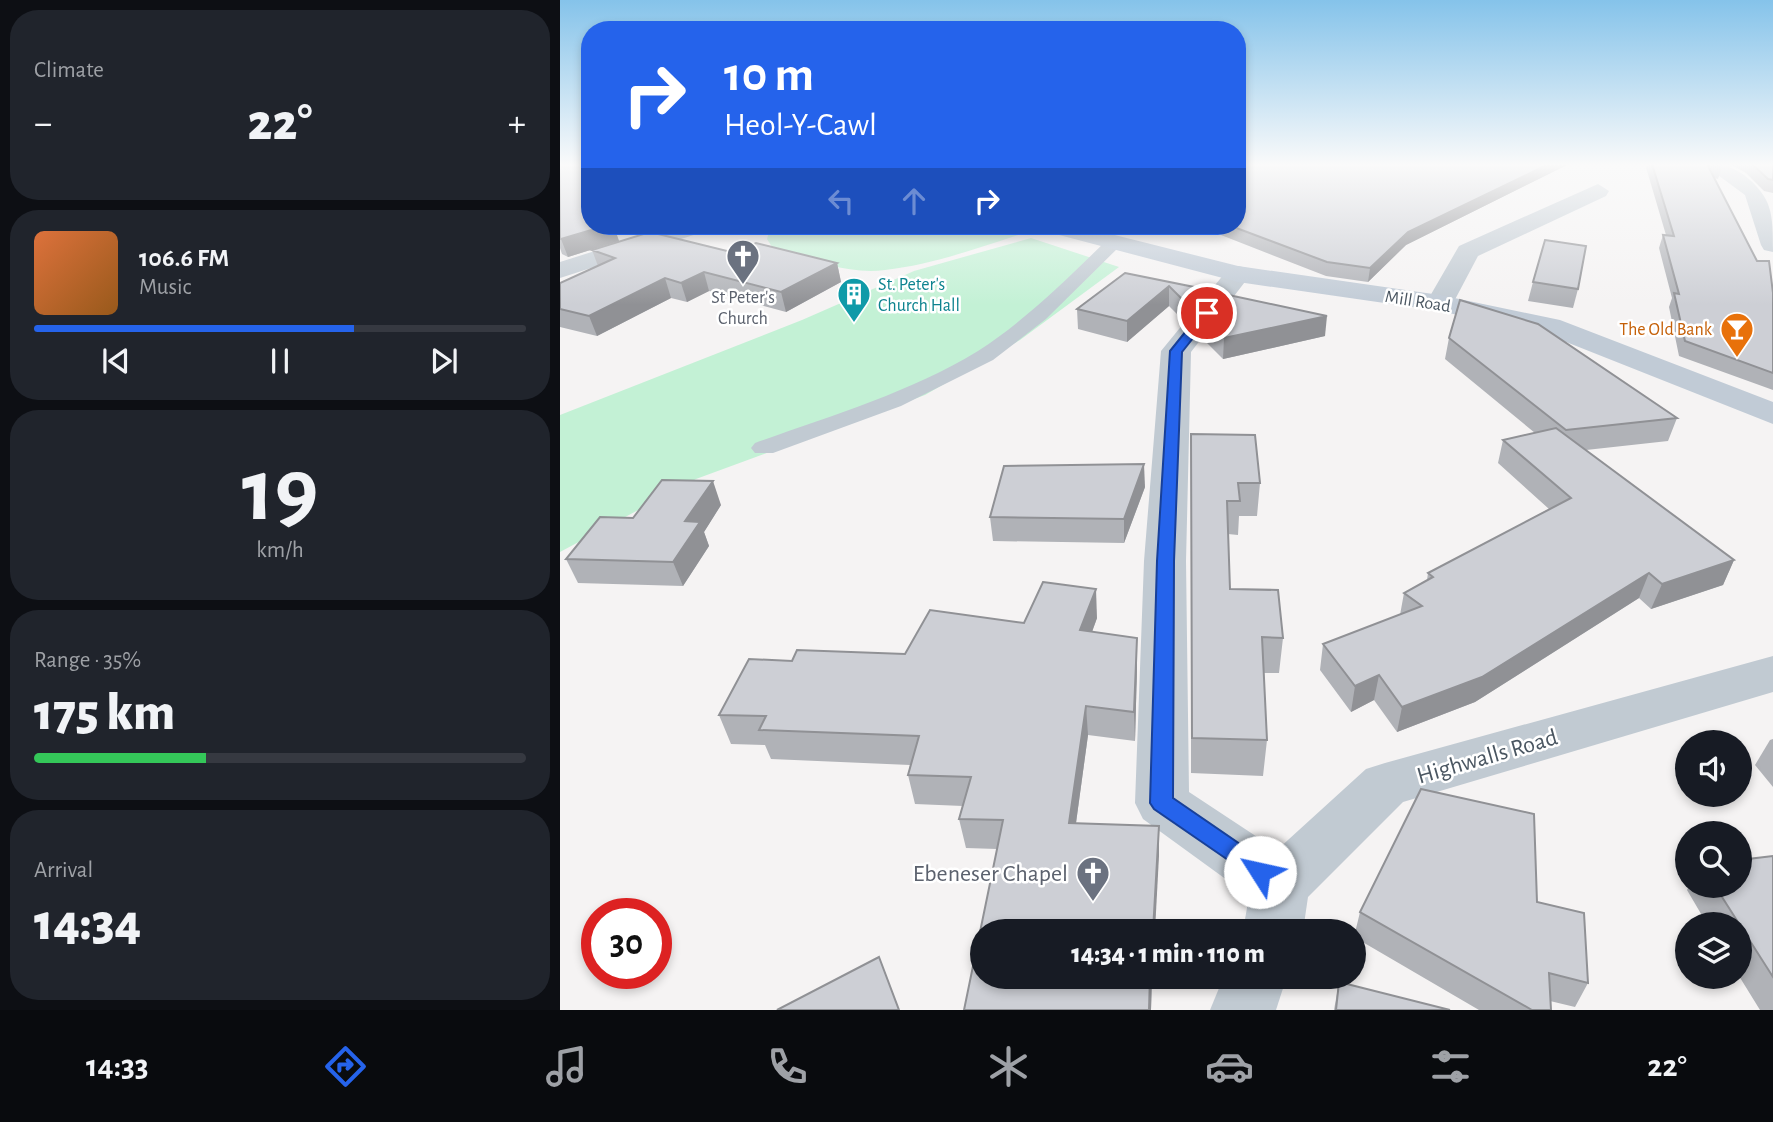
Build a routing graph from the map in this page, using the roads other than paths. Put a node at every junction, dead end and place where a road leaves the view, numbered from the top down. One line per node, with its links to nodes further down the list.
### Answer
1 (1554, 211): 9 (street)
2 (1769, 222): 6 (street)
3 (670, 235): 7 (street)
4 (1086, 235): 5 (street, Mill Road)
5 (1114, 243): 8 (street, Mill Road); 11 (lane)
6 (1773, 245)
7 (560, 270)
8 (1238, 274): 9 (street, Mill Road); 13 (street)
9 (1440, 303): 10 (street, Mill Road)
10 (1773, 414)
11 (764, 448)
12 (1773, 674): 13 (street, Highwalls Road)
13 (1277, 908)
14 (1251, 989): 15 (street)
15 (1243, 1010)

